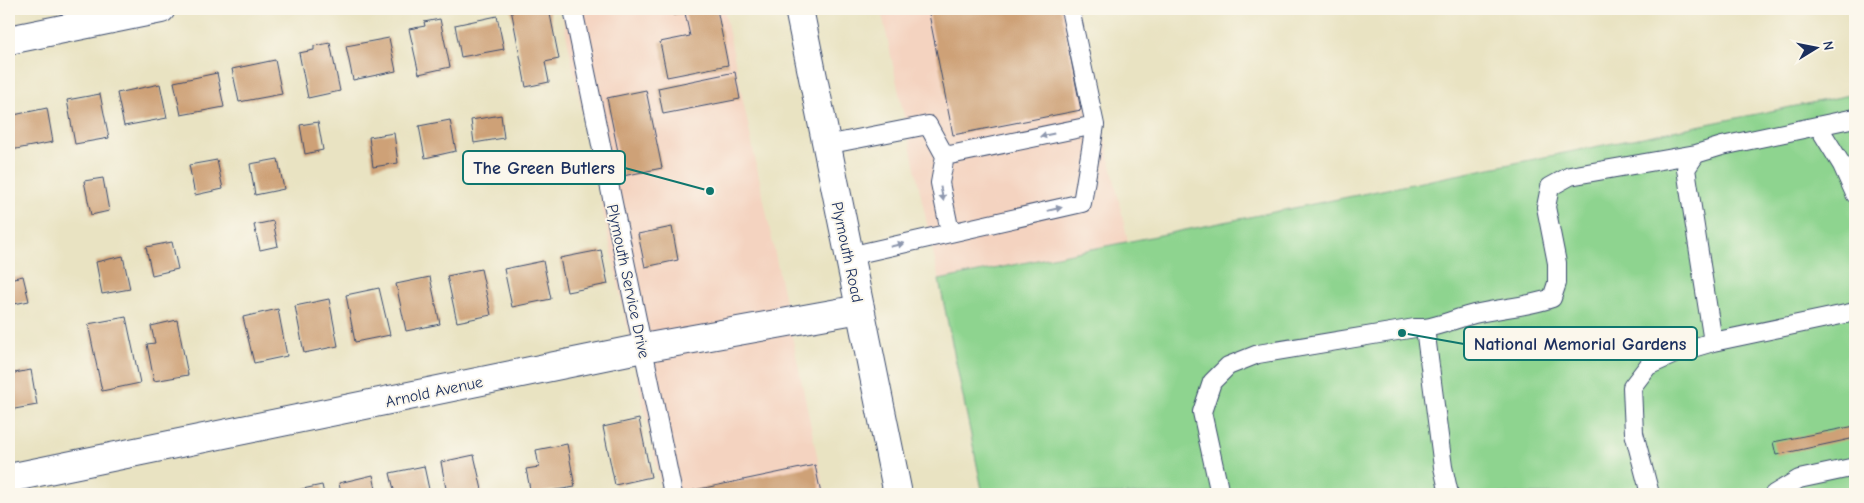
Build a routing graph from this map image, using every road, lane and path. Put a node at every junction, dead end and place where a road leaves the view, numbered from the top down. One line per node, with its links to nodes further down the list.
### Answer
1 (160, 9): 5 (street)
2 (573, 9): 19 (lane, Plymouth Service Drive)
3 (799, 9): 9 (street, Plymouth Road)
4 (1070, 9): 7 (lane)
5 (9, 40)
6 (1855, 118): 8 (lane)
7 (1095, 125): 11 (lane, one-way to 11); 13 (lane, one-way to 7)
8 (1818, 126): 10 (lane); 12 (lane)
9 (826, 145): 11 (lane); 14 (street, Plymouth Road)
10 (1696, 154): 17 (lane); 18 (lane)
11 (944, 156): 13 (lane, one-way to 13)
12 (1855, 194)
13 (950, 232): 14 (lane, one-way to 13)
14 (849, 256): 15 (street, Plymouth Road)
15 (860, 309): 19 (street, Arnold Avenue); 23 (street, Plymouth Road)
16 (1855, 312): 18 (lane)
17 (1425, 328): 24 (lane); 25 (lane)
18 (1713, 342): 26 (lane)
19 (643, 348): 21 (street, Arnold Avenue); 22 (lane, Plymouth Service Drive)
20 (1855, 467): 27 (lane)
21 (9, 478)
22 (673, 494)
23 (898, 494)
24 (1220, 494)
25 (1449, 494)
26 (1650, 494)
27 (1774, 494)

